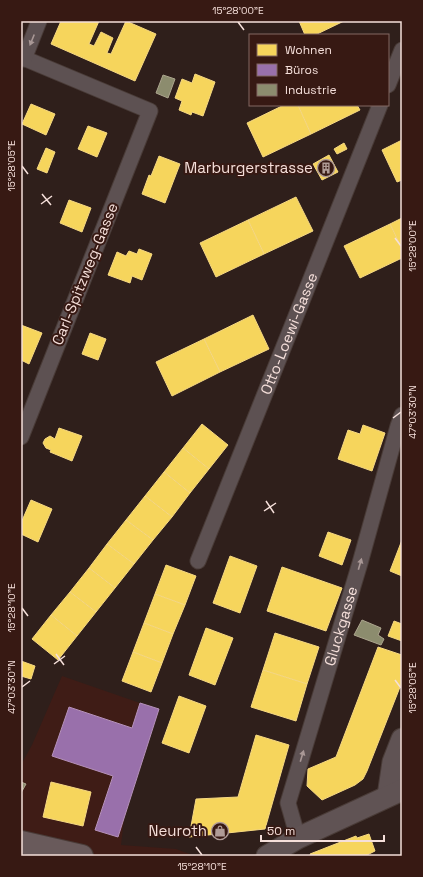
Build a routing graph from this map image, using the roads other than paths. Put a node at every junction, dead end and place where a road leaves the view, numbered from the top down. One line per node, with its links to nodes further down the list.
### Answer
1 (39, 21): 3 (street, one-way to 3)
2 (402, 50): 4 (street)
3 (23, 58): 7 (street, Carl-Spitzweg-Gasse)
4 (389, 82)
5 (380, 106): 8 (street, Otto-Loewi-Gasse)
6 (402, 415): 11 (street, Gluckgasse, one-way to 6)
7 (21, 436)
8 (198, 561)
9 (402, 739): 10 (main road)
10 (395, 793): 11 (main road)
11 (298, 838): 14 (main road)
12 (21, 842): 13 (main road)
13 (82, 856)
14 (267, 856)

